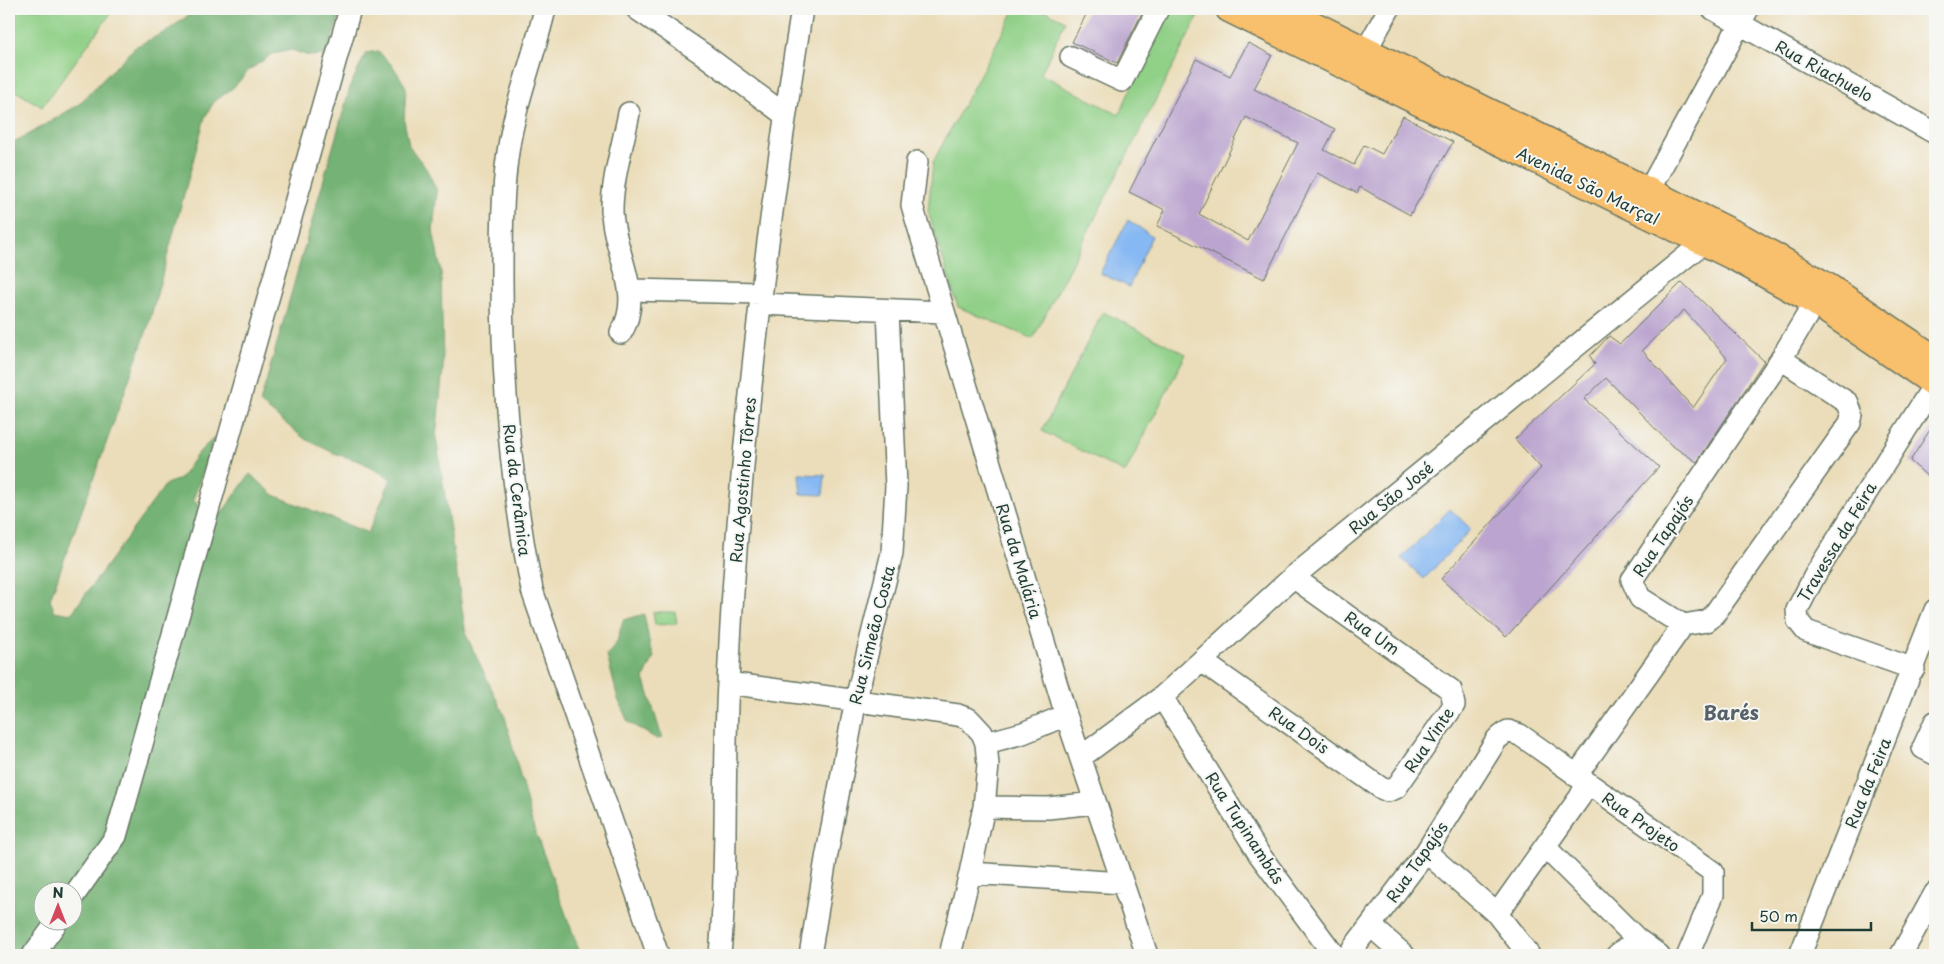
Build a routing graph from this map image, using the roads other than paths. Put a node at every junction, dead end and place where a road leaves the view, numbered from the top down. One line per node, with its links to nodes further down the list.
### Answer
1 (350, 9): 51 (street)
2 (545, 9): 59 (street, Rua da Cerâmica)
3 (638, 9): 14 (street)
4 (802, 9): 14 (street, Rua Agostinho Tôrres)
5 (1158, 9): 12 (street)
6 (1229, 9): 18 (main road, Avenida São Marçal)
7 (1282, 9): 11 (main road, Avenida São Marçal)
8 (1389, 9): 11 (street)
9 (1713, 9): 10 (street, Rua Riachuelo)
10 (1744, 16): 15 (street, Rua Riachuelo); 17 (street)
11 (1366, 52): 17 (main road, Avenida São Marçal)
12 (1071, 57)
13 (629, 113): 19 (street)
14 (785, 115): 20 (street, Rua Agostinho Tôrres)
15 (1935, 133)
16 (917, 162): 23 (street, Rua da Malária)
17 (1649, 190): 26 (main road, Avenida São Marçal)
18 (1704, 242): 21 (main road, Avenida São Marçal); 28 (street, Rua São José)
19 (630, 290): 20 (street); 24 (street)
20 (761, 299): 22 (street); 33 (street, Rua Agostinho Tôrres)
21 (1815, 302): 25 (street, Rua Tapajós); 27 (main road, Avenida São Marçal)
22 (888, 311): 23 (street); 36 (street, Rua Simeão Costa)
23 (943, 312): 37 (street, Rua da Malária)
24 (621, 333)
25 (1781, 359): 30 (street, Rua Tapajós); 30 (street)
26 (1935, 359)
27 (1935, 383): 32 (street, Travessa da Feira)
28 (1293, 577): 31 (street, Rua São José); 34 (street, Rua Um)
29 (1935, 610): 32 (street, Rua da Feira)
30 (1683, 625): 43 (street)
31 (1203, 662): 35 (street, Rua São José); 44 (street, Rua Dois)
32 (1914, 670): 71 (street, Rua da Feira)
33 (728, 683): 36 (street); 60 (street, Rua Agostinho Tôrres)
34 (1451, 690): 44 (street, Rua Vinte)
35 (1162, 697): 42 (street, Rua São José); 64 (street, Rua Tupinambás)
36 (856, 699): 40 (street); 61 (street, Rua Simeão Costa)
37 (1066, 715): 40 (street); 42 (street, Rua da Malária)
38 (1935, 722): 41 (street)
39 (1497, 739): 43 (street, Rua Projeto); 48 (street, Rua Tapajós)
40 (986, 743): 46 (street)
41 (1935, 754)
42 (1081, 757): 45 (street, Rua da Malária)
43 (1582, 780): 47 (street); 70 (street, Rua Projeto)
44 (1396, 788)
45 (1095, 803): 46 (street); 50 (street, Rua da Malária)
46 (984, 807): 49 (street)
47 (1545, 847): 53 (street); 57 (street)
48 (1426, 852): 53 (street); 55 (street, Rua Tapajós)
49 (970, 873): 50 (street); 62 (street)
50 (1122, 883): 63 (street, Rua da Malária)
51 (82, 884)
52 (1935, 893): 72 (street)
53 (1497, 914): 67 (street)
54 (1935, 917): 73 (street)
55 (1371, 926): 65 (street, Rua Tapajós); 66 (street)
56 (49, 932): 58 (street)
57 (1637, 939): 68 (street); 69 (street)
58 (33, 955)
59 (658, 955)
60 (720, 955)
61 (810, 955)
62 (950, 955)
63 (1147, 955)
64 (1334, 955)
65 (1348, 955)
66 (1404, 955)
67 (1529, 955)
68 (1617, 955)
69 (1659, 955)
70 (1688, 955)
71 (1800, 955)
72 (1900, 955)
73 (1914, 955)

